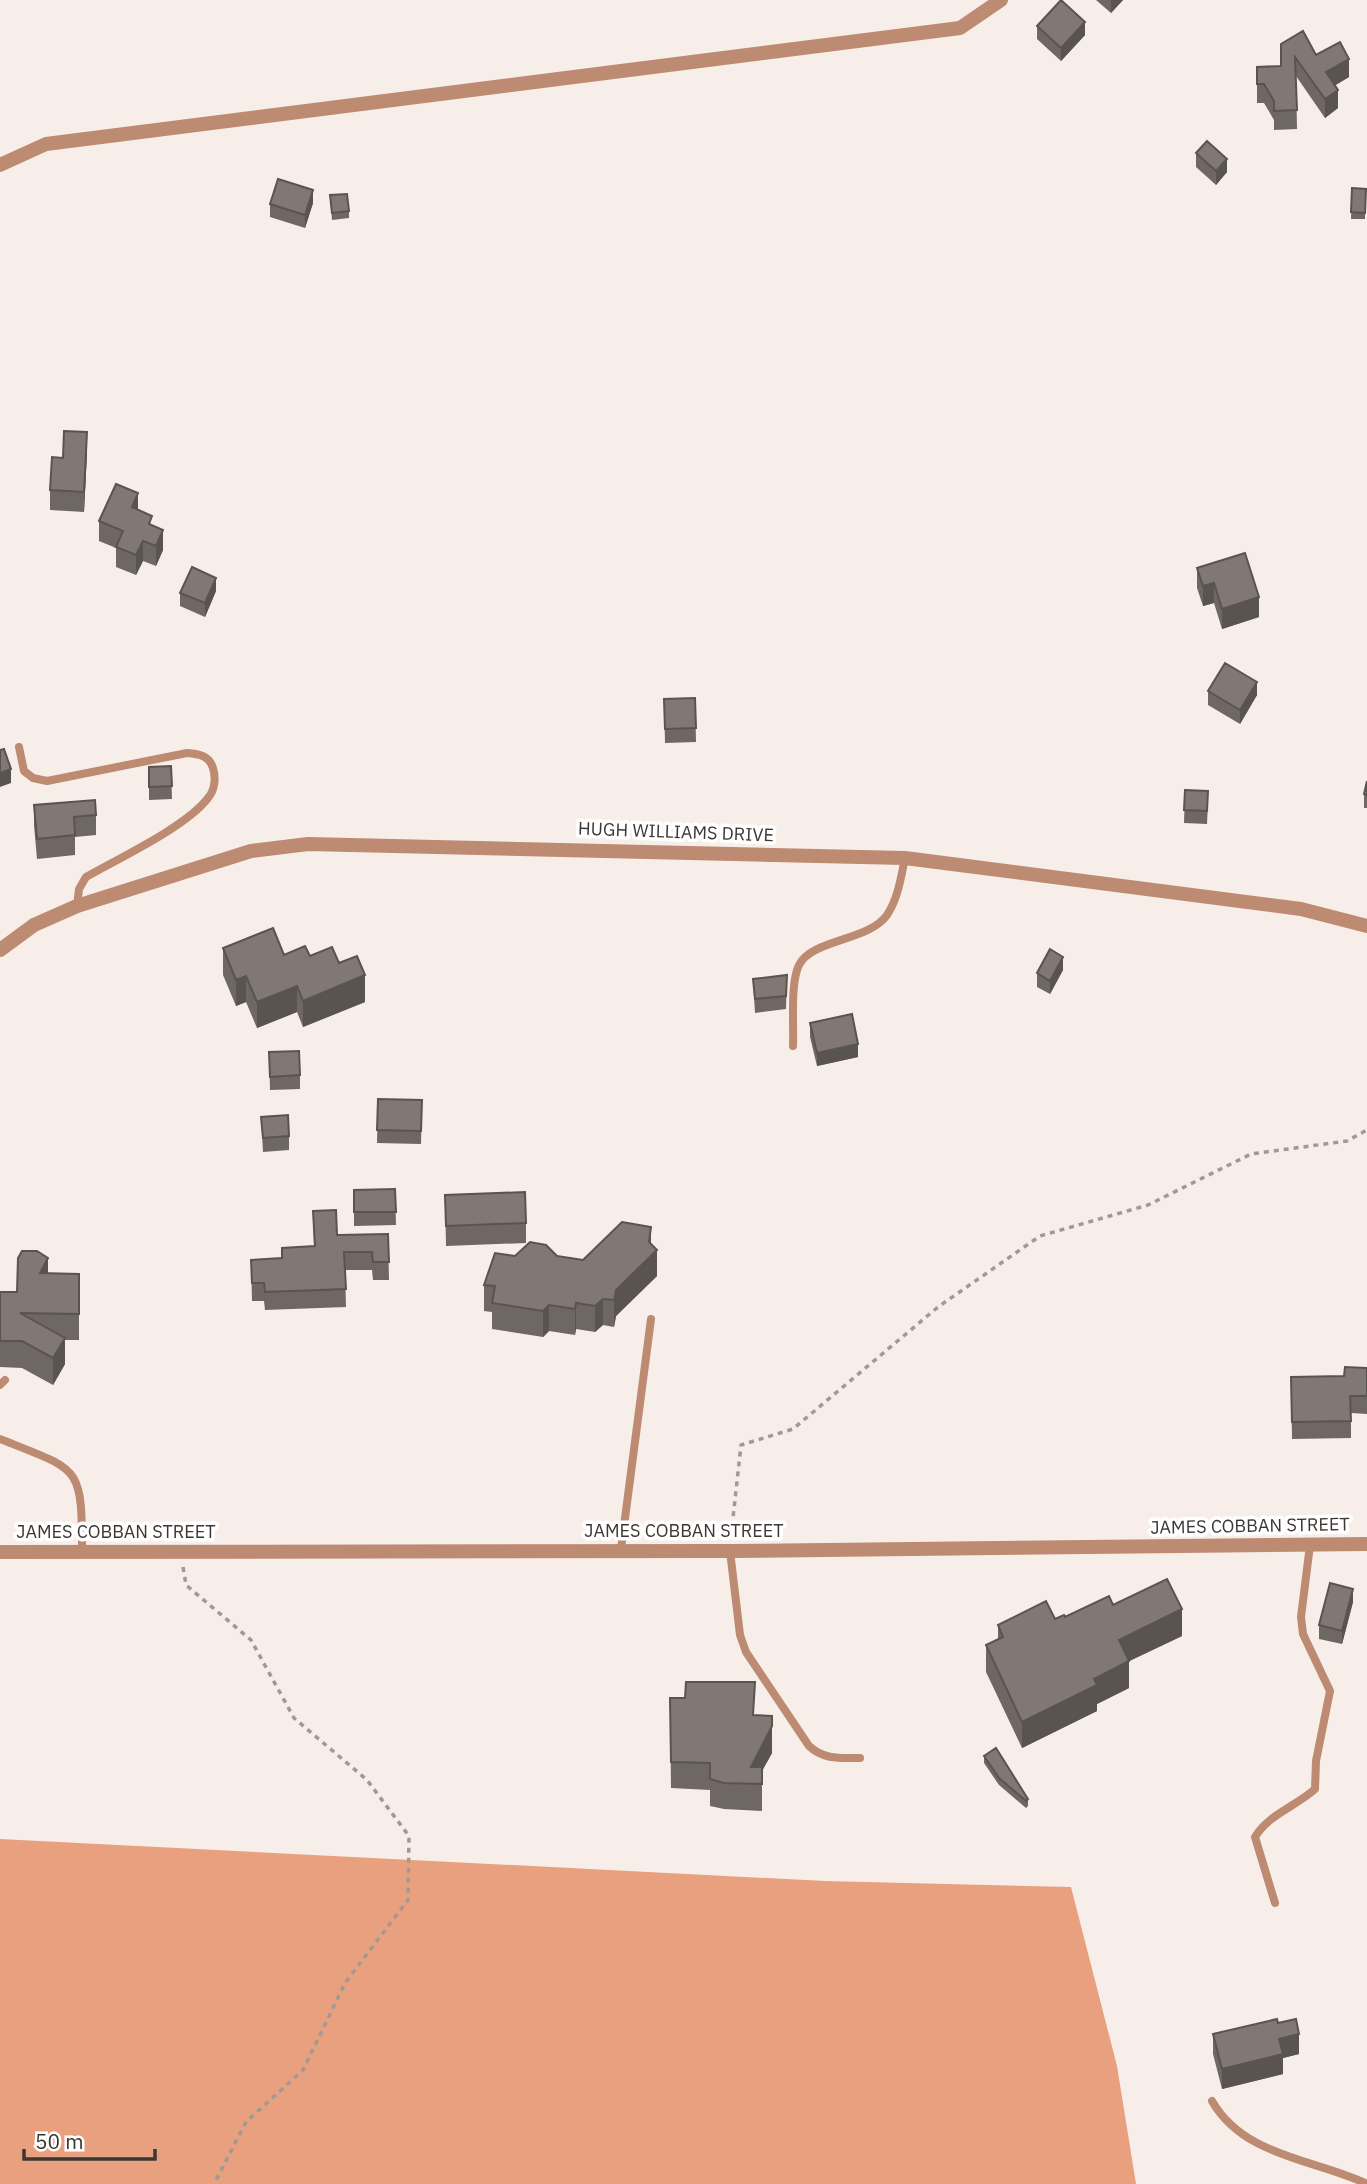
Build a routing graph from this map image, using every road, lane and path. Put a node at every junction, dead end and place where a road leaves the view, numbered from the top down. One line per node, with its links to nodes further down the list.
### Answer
1 (1001, 0): 2 (street)
2 (0, 165)
3 (19, 747): 5 (lane)
4 (905, 858): 5 (street, HUGH WILLIAMS DRIVE); 6 (street, HUGH WILLIAMS DRIVE); 8 (lane)
5 (77, 906): 7 (street, HUGH WILLIAMS DRIVE)
6 (1367, 926)
7 (0, 950)
8 (793, 1046)
9 (1367, 1130): 16 (path)
10 (651, 1319): 14 (lane)
11 (0, 1440): 18 (lane)
12 (1367, 1544): 13 (street, JAMES COBBAN STREET)
13 (1310, 1545): 16 (street, JAMES COBBAN STREET); 20 (lane)
14 (621, 1549): 15 (street, JAMES COBBAN STREET); 16 (street, JAMES COBBAN STREET)
15 (180, 1551): 18 (street, JAMES COBBAN STREET); 22 (path)
16 (730, 1551): 19 (lane)
17 (0, 1552): 18 (street, JAMES COBBAN STREET)
18 (82, 1552)
19 (860, 1758)
20 (1275, 1903)
21 (1212, 2101): 23 (lane)
22 (214, 2184)
23 (1367, 2184)

